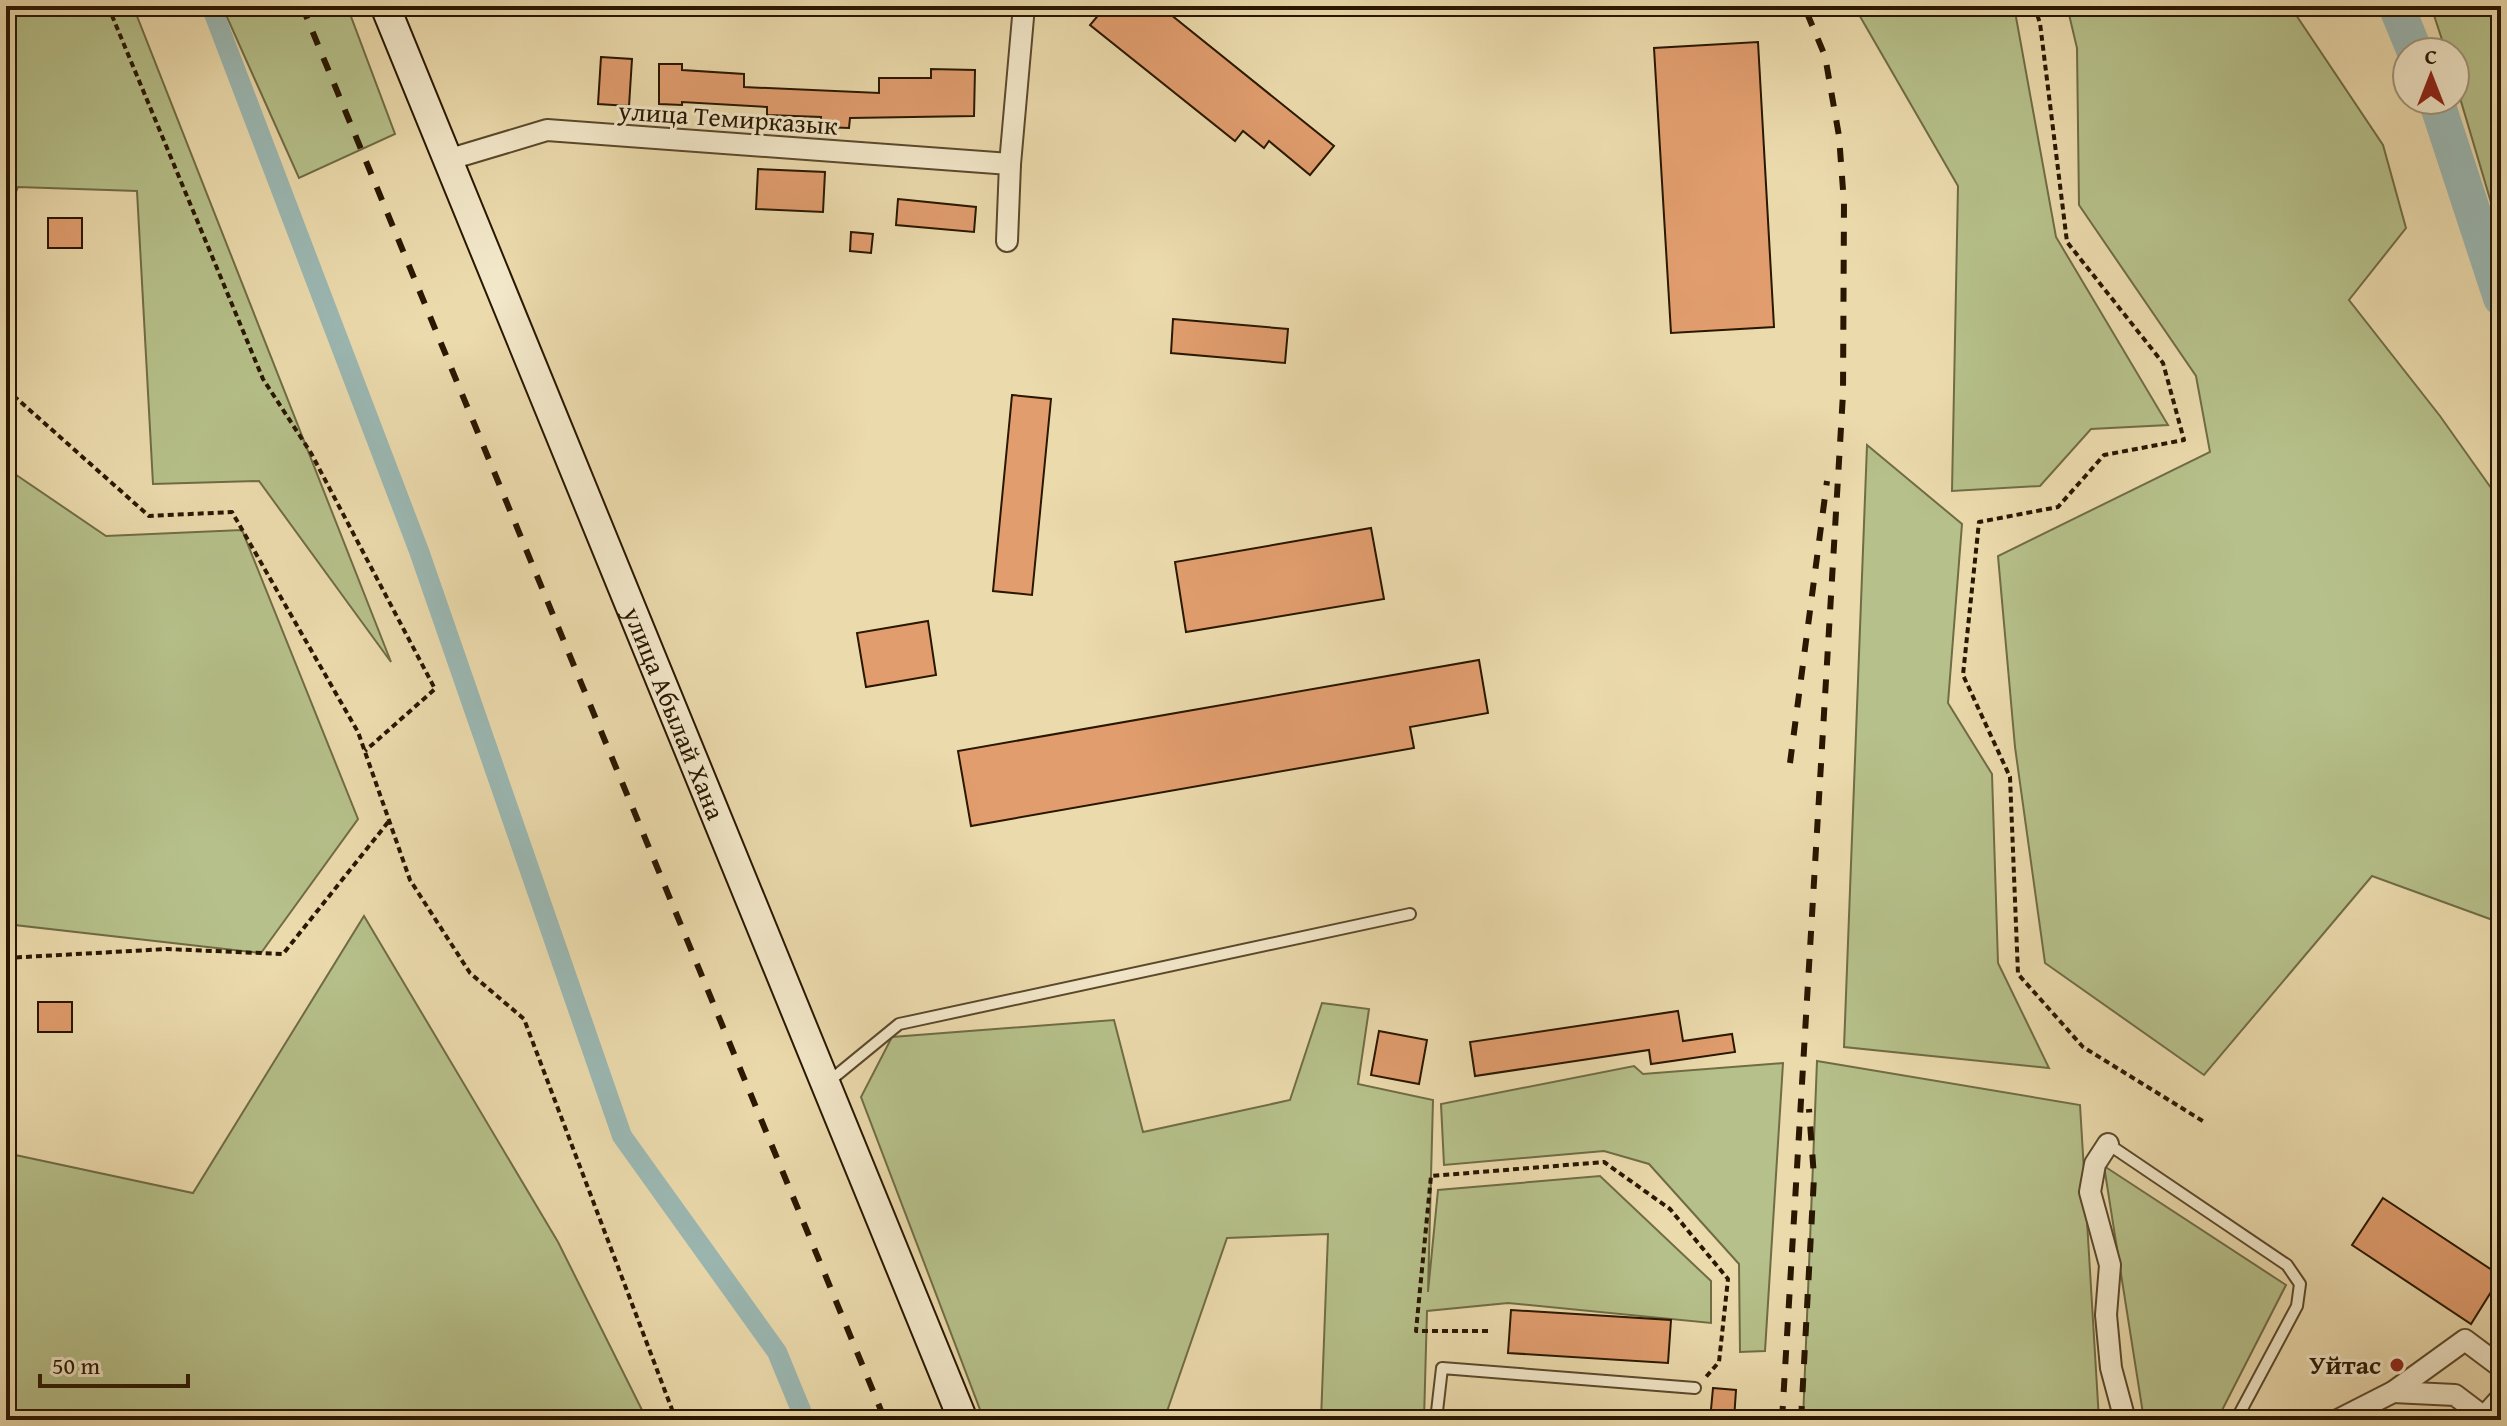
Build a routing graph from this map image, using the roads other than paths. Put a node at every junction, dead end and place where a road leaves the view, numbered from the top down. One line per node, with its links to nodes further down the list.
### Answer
1 (385, 6): 3 (main road, улица Абылай Хана)
2 (1024, 6): 4 (street)
3 (447, 160): 4 (street, улица Темирказык); 7 (main road, улица Абылай Хана)
4 (1010, 164): 5 (street)
5 (1007, 241)
6 (1410, 914): 7 (lane)
7 (826, 1084): 13 (main road, улица Абылай Хана)
8 (2108, 1144): 15 (street); 16 (lane)
9 (2501, 1367): 11 (street)
10 (1695, 1388): 14 (lane)
11 (2393, 1392): 12 (street); 17 (street)
12 (2501, 1398)
13 (963, 1420)
14 (1436, 1420)
15 (2125, 1420)
16 (2236, 1420)
17 (2338, 1420)

